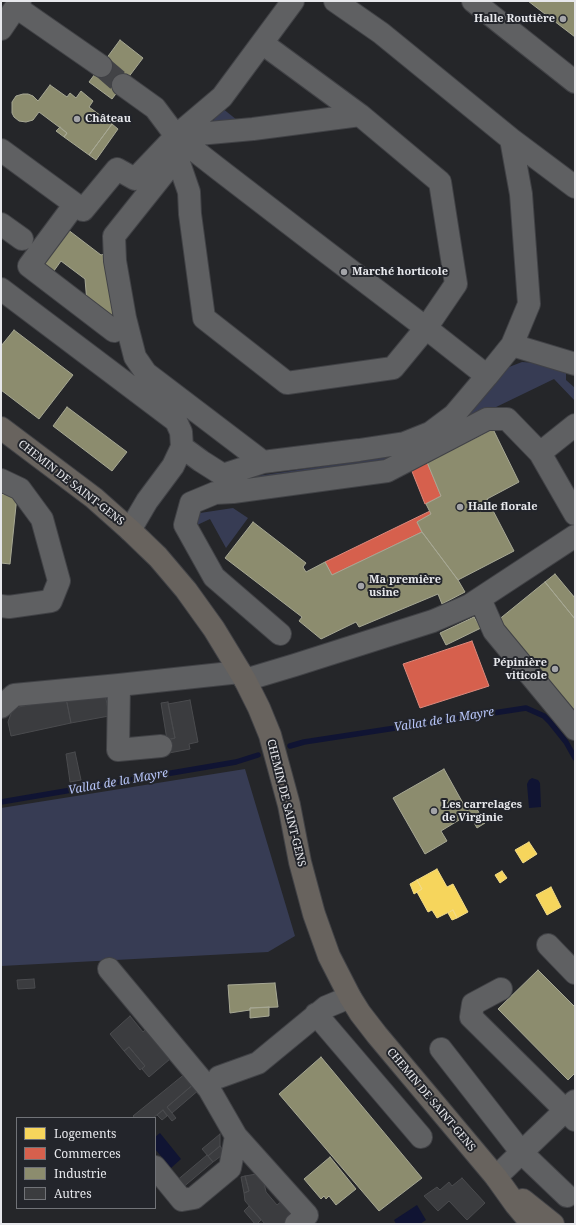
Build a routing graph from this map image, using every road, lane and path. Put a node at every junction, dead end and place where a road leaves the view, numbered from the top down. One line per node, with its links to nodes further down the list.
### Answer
1 (293, 1): 6 (street)
2 (335, 1): 11 (street)
3 (474, 1): 8 (street)
4 (18, 4): 5 (street); 7 (street)
5 (1, 29)
6 (262, 43): 10 (street); 12 (street)
7 (100, 66)
8 (575, 82)
9 (123, 85): 12 (street)
10 (360, 116): 12 (street); 19 (street)
11 (511, 139): 14 (street); 21 (street)
12 (176, 146): 15 (street); 19 (street); 19 (street); 28 (street)
13 (1, 150): 15 (street)
14 (575, 188)
15 (79, 207): 20 (street)
16 (1, 224): 17 (street)
17 (22, 240)
18 (1, 289): 26 (street)
19 (426, 328): 23 (street)
20 (114, 332)
21 (512, 345): 22 (street); 23 (street)
22 (575, 364)
23 (487, 376): 28 (street)
24 (575, 425): 27 (street)
25 (1, 428): 31 (main road, CHEMIN DE SAINT-GENS)
26 (182, 447): 28 (street); 31 (street)
27 (540, 454): 30 (street); 35 (street)
28 (263, 462)
29 (1, 480): 34 (street)
30 (575, 514)
31 (130, 530): 36 (main road, CHEMIN DE SAINT-GENS)
32 (575, 536): 33 (street)
33 (480, 598): 36 (street); 39 (street)
34 (1, 606)
35 (280, 634)
36 (242, 676): 37 (street); 45 (main road, CHEMIN DE SAINT-GENS)
37 (119, 685): 38 (street); 40 (street)
38 (1, 707)
39 (575, 729)
40 (161, 746)
41 (548, 945): 42 (street)
42 (571, 962)
43 (109, 969): 50 (street)
44 (501, 989): 49 (street)
45 (350, 997): 46 (street); 54 (main road, CHEMIN DE SAINT-GENS)
46 (316, 1014): 48 (street); 51 (street)
47 (441, 1049): 52 (street)
48 (219, 1077)
49 (572, 1111): 52 (street)
50 (236, 1136): 53 (street); 56 (street)
51 (421, 1137)
52 (522, 1153): 54 (street); 55 (street)
53 (156, 1169)
54 (496, 1177): 57 (main road, CHEMIN DE SAINT-GENS); 58 (main road, CHEMIN DE SAINT-GENS)
55 (567, 1196)
56 (296, 1224)
57 (532, 1224)
58 (552, 1224)

